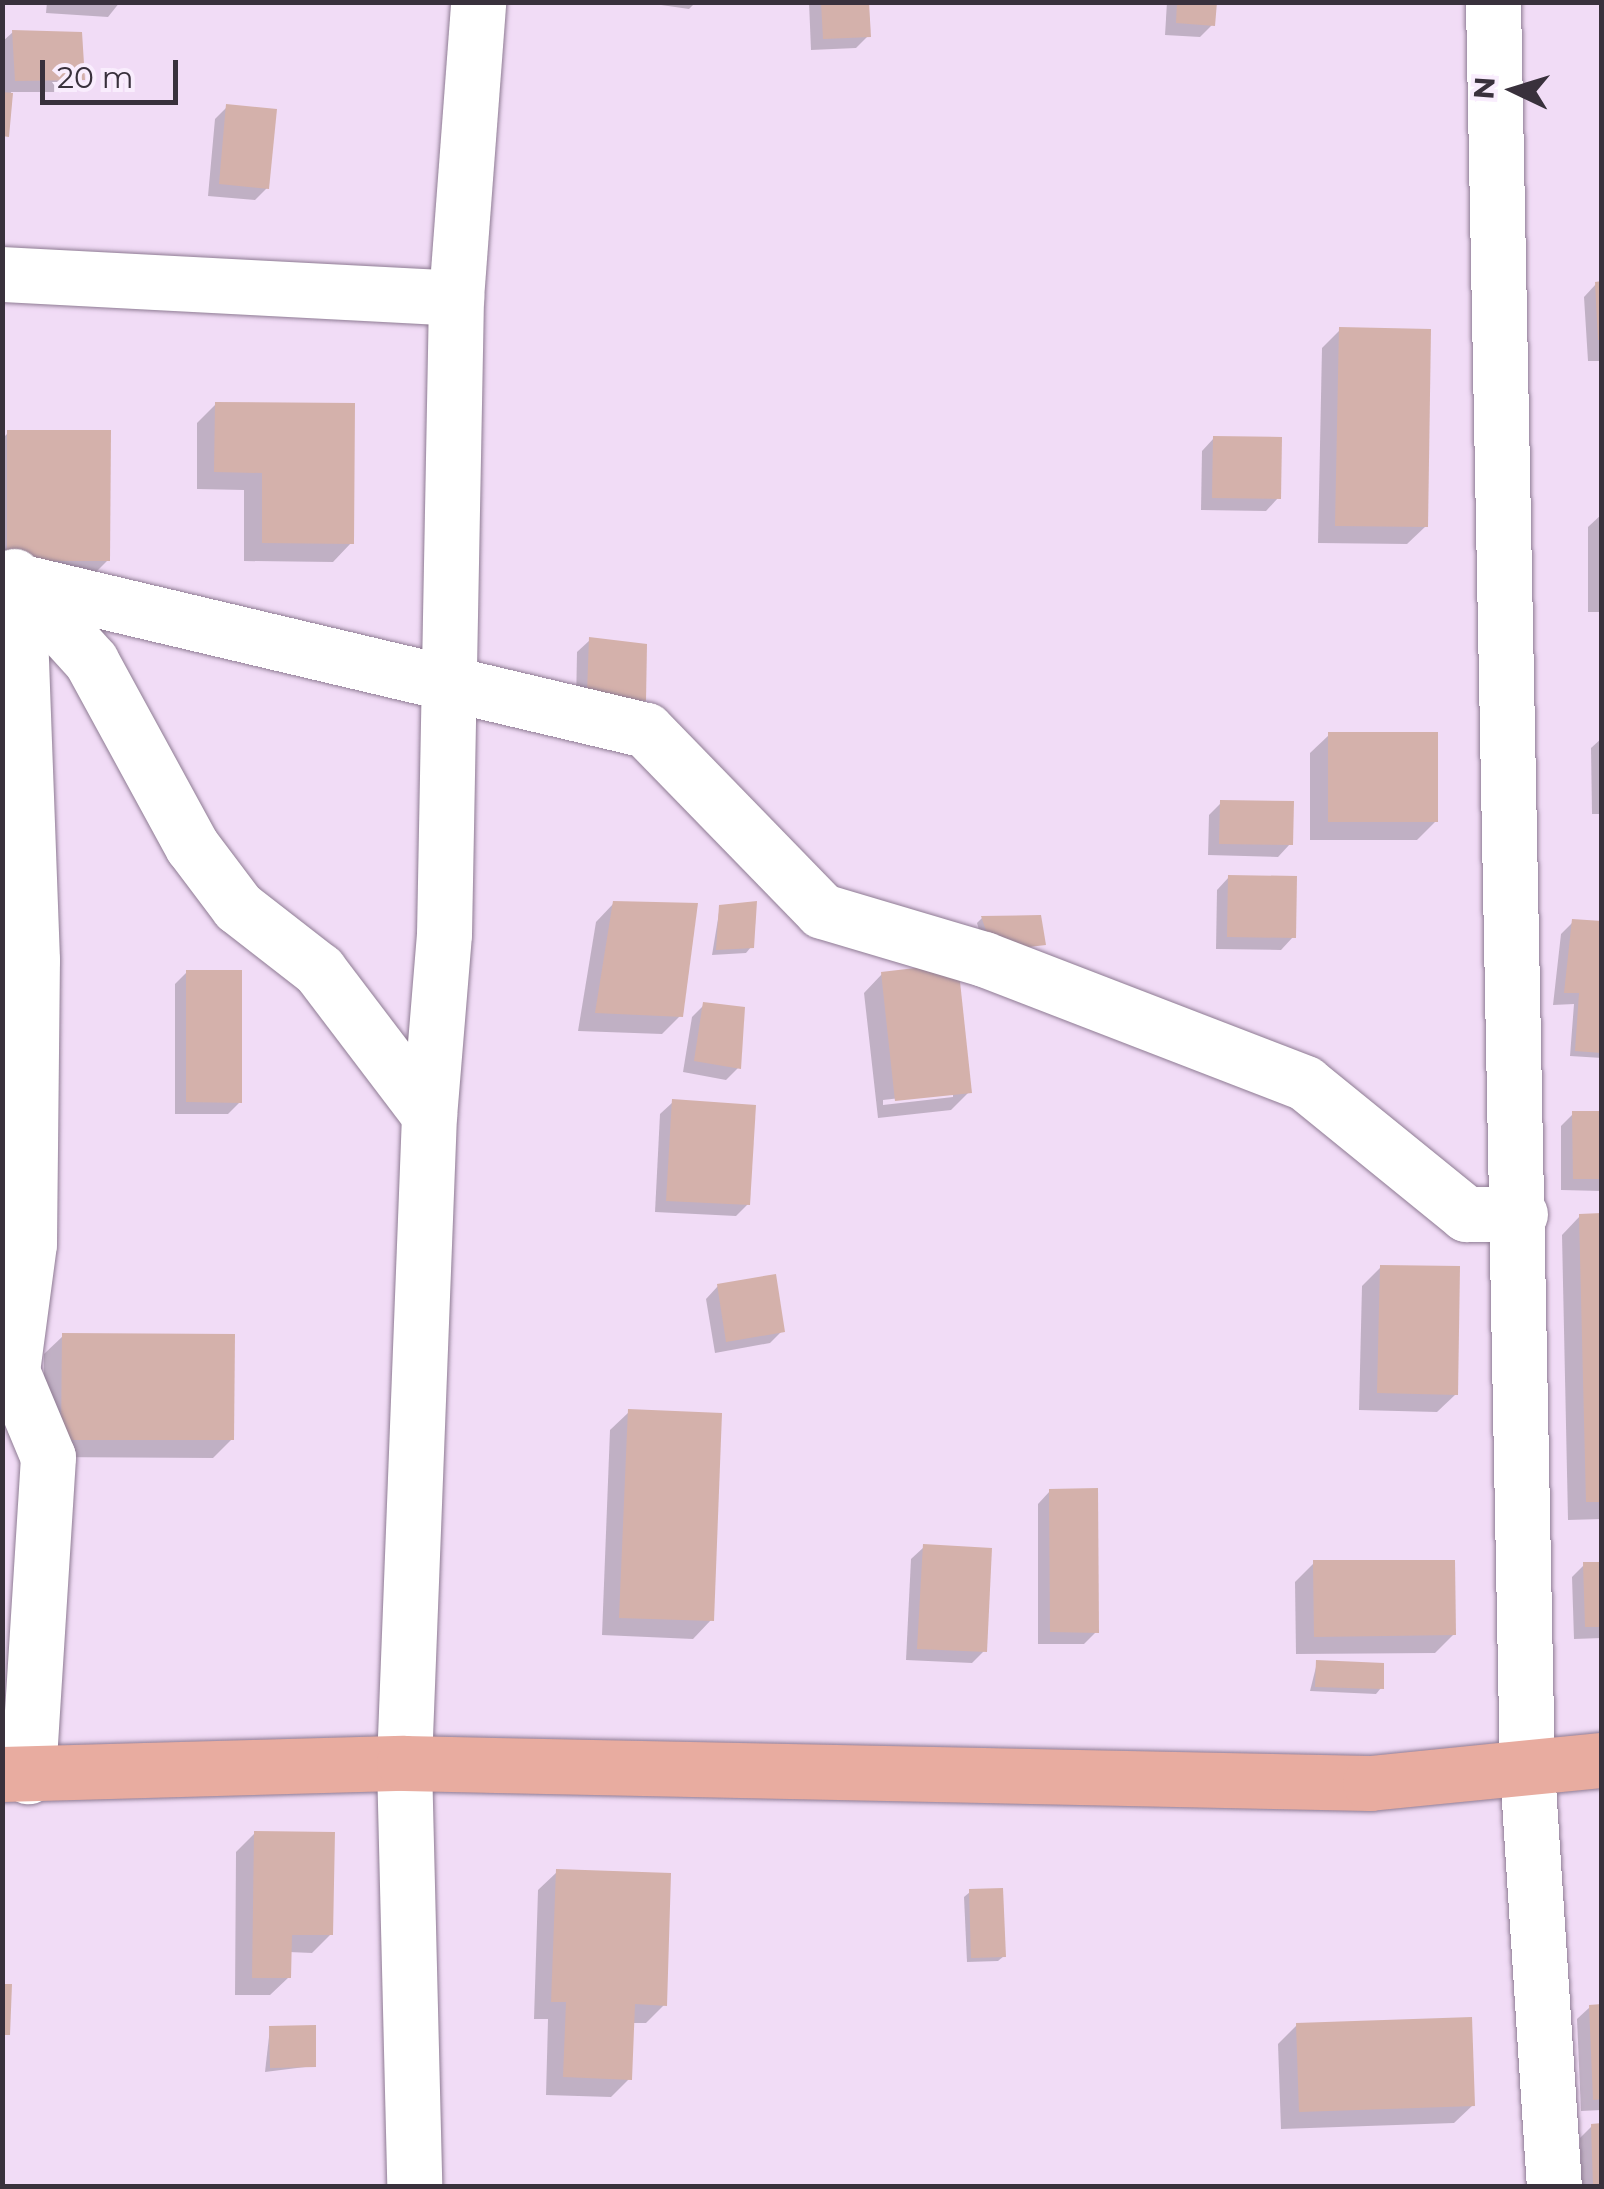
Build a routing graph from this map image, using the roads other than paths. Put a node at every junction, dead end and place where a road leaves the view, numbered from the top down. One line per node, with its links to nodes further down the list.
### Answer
1 (478, 2): 4 (street)
2 (1493, 2): 8 (street)
3 (2, 274): 4 (street)
4 (456, 298): 6 (street)
5 (10, 572): 6 (street); 7 (street); 9 (street)
6 (453, 688): 7 (street); 8 (street)
7 (429, 1115): 11 (street)
8 (1520, 1214): 12 (street)
9 (7, 1370): 13 (street)
10 (1602, 1760): 12 (main road)
11 (404, 1763): 12 (main road); 13 (main road); 14 (street)
12 (1526, 1770): 15 (street)
13 (15, 1775)
14 (414, 2186)
15 (1554, 2186)

